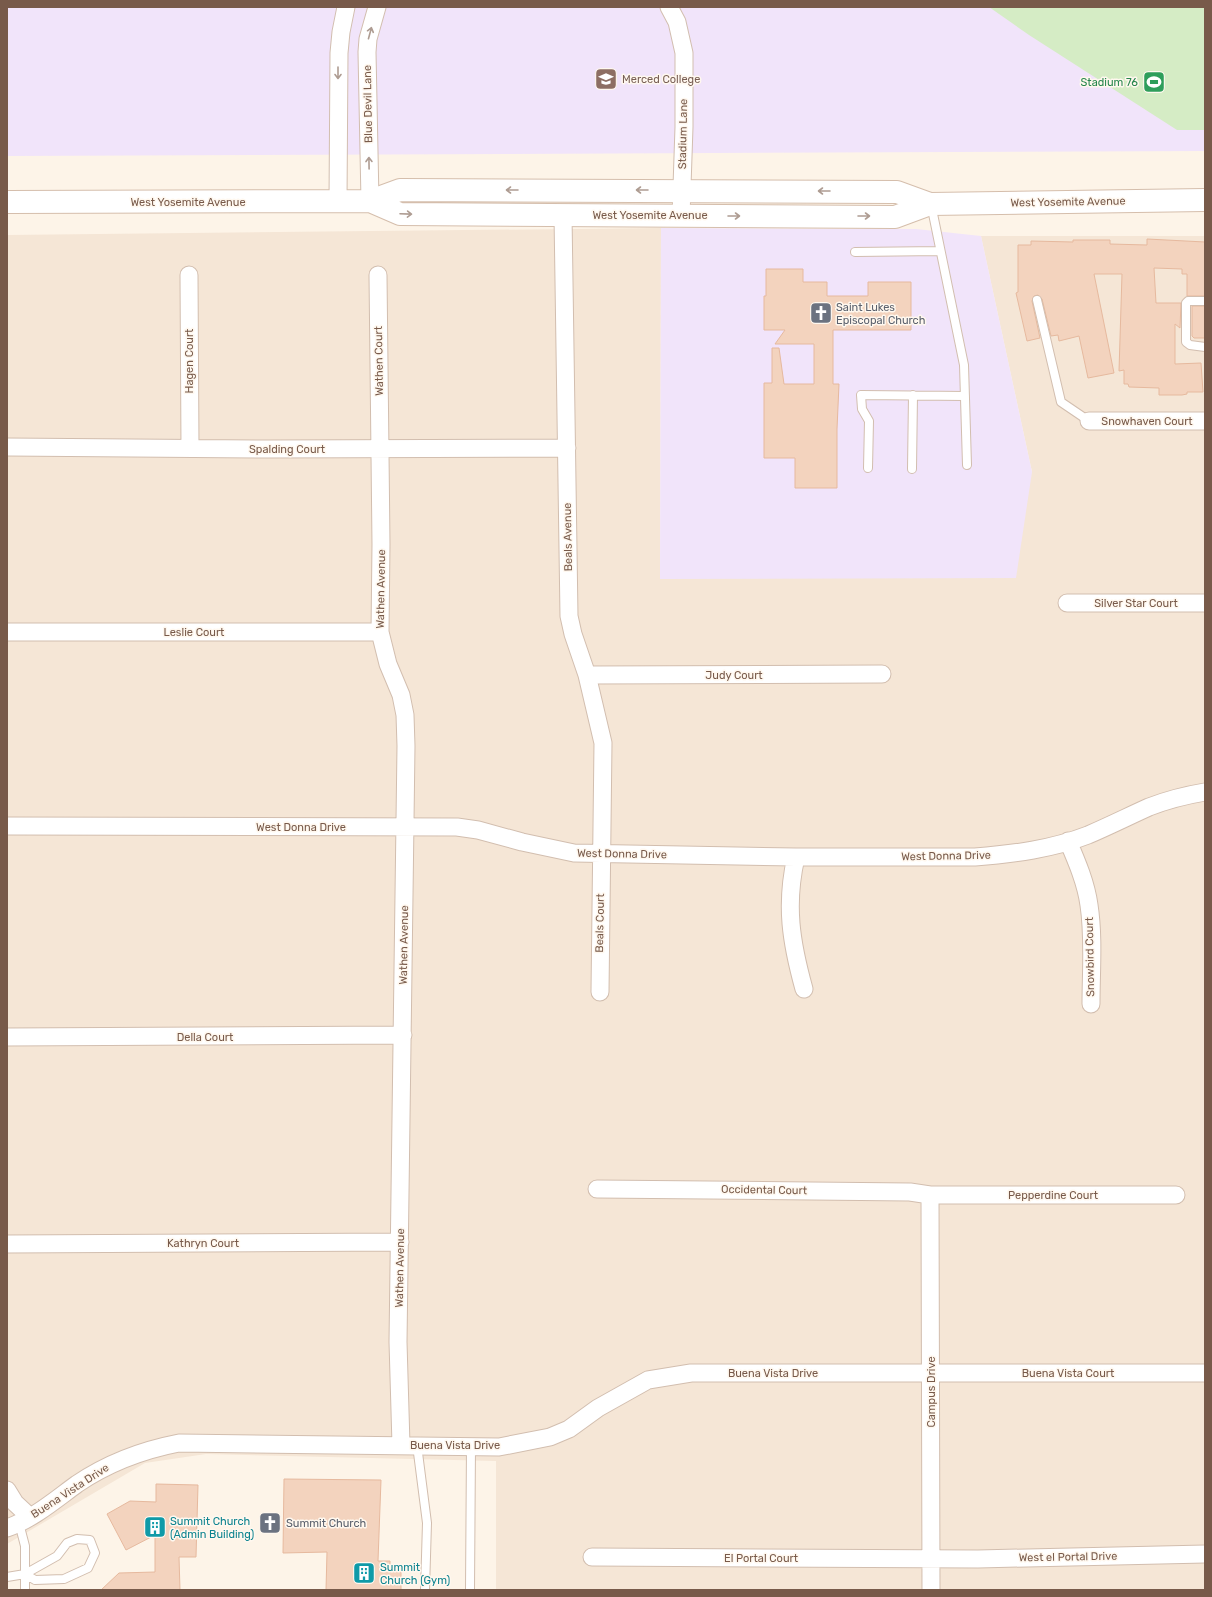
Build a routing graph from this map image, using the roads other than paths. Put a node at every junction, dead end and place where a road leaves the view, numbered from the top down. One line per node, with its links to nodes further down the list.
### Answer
1 (346, 7): 7 (street, one-way to 7)
2 (377, 7): 8 (street, Blue Devil Lane, one-way to 2)
3 (669, 7): 4 (street, Stadium Lane)
4 (682, 190): 8 (main road, West Yosemite Avenue, one-way to 8); 9 (main road, West Yosemite Avenue, one-way to 4); 11 (street, Stadium Lane)
5 (1205, 200): 9 (main road, West Yosemite Avenue)
6 (7, 202): 7 (main road, West Yosemite Avenue)
7 (338, 202): 8 (main road, West Yosemite Avenue)
8 (370, 202): 10 (main road, West Yosemite Avenue, one-way to 10)
9 (930, 204): 11 (main road, West Yosemite Avenue, one-way to 9); 12 (lane)
10 (563, 215): 11 (main road, West Yosemite Avenue); 26 (street, Beals Avenue)
11 (681, 216)
12 (940, 251): 13 (lane); 20 (lane)
13 (855, 252)
14 (188, 275): 24 (street, Hagen Court)
15 (378, 275): 25 (street, Wathen Court)
16 (1037, 300): 21 (lane)
17 (1205, 302): 18 (lane)
18 (1205, 347)
19 (913, 395): 20 (lane); 28 (lane); 29 (lane)
20 (965, 396): 27 (lane)
21 (1089, 420): 22 (street, Snowhaven Court)
22 (1205, 421)
23 (7, 446): 24 (street, Spalding Court)
24 (190, 448): 25 (street, Spalding Court)
25 (381, 448): 26 (street, Spalding Court); 33 (street, Wathen Avenue)
26 (567, 448): 35 (street, Beals Avenue)
27 (967, 466)
28 (868, 468)
29 (912, 469)
30 (1205, 602): 31 (street, Silver Star Court)
31 (1067, 603)
32 (7, 632): 33 (street, Leslie Court)
33 (380, 632): 38 (street, Wathen Avenue)
34 (882, 674): 35 (street, Judy Court)
35 (587, 675): 40 (street, Beals Avenue)
36 (1205, 792): 39 (street, West Donna Drive)
37 (7, 826): 38 (street, West Donna Drive)
38 (406, 827): 40 (street, West Donna Drive); 45 (street, Wathen Avenue)
39 (1068, 841): 41 (street, West Donna Drive); 44 (street, Snowbird Court)
40 (601, 854): 41 (street, West Donna Drive); 43 (street, Beals Court)
41 (796, 856): 42 (street)
42 (804, 989)
43 (600, 992)
44 (1091, 1004)
45 (403, 1035): 46 (street, Della Court); 50 (street, Wathen Avenue)
46 (7, 1037)
47 (597, 1189): 48 (street, Occidental Court)
48 (930, 1195): 49 (street, Pepperdine Court); 52 (street, Campus Drive)
49 (1176, 1195)
50 (400, 1242): 51 (street, Kathryn Court); 54 (street, Wathen Avenue)
51 (7, 1244)
52 (931, 1373): 53 (street, Buena Vista Court); 55 (street, Buena Vista Drive); 60 (street, Campus Drive)
53 (1205, 1373)
54 (409, 1445): 55 (street, Buena Vista Drive); 57 (street, Buena Vista Drive); 64 (lane)
55 (471, 1446): 65 (lane)
56 (7, 1490): 57 (street)
57 (19, 1523): 61 (lane)
58 (1205, 1554): 60 (street, West el Portal Drive)
59 (592, 1557): 60 (street, El Portal Court)
60 (931, 1559): 66 (street, Campus Drive)
61 (25, 1574): 61 (lane); 62 (lane); 63 (lane)
62 (7, 1577)
63 (25, 1590)
64 (425, 1590)
65 (470, 1590)
66 (931, 1590)

